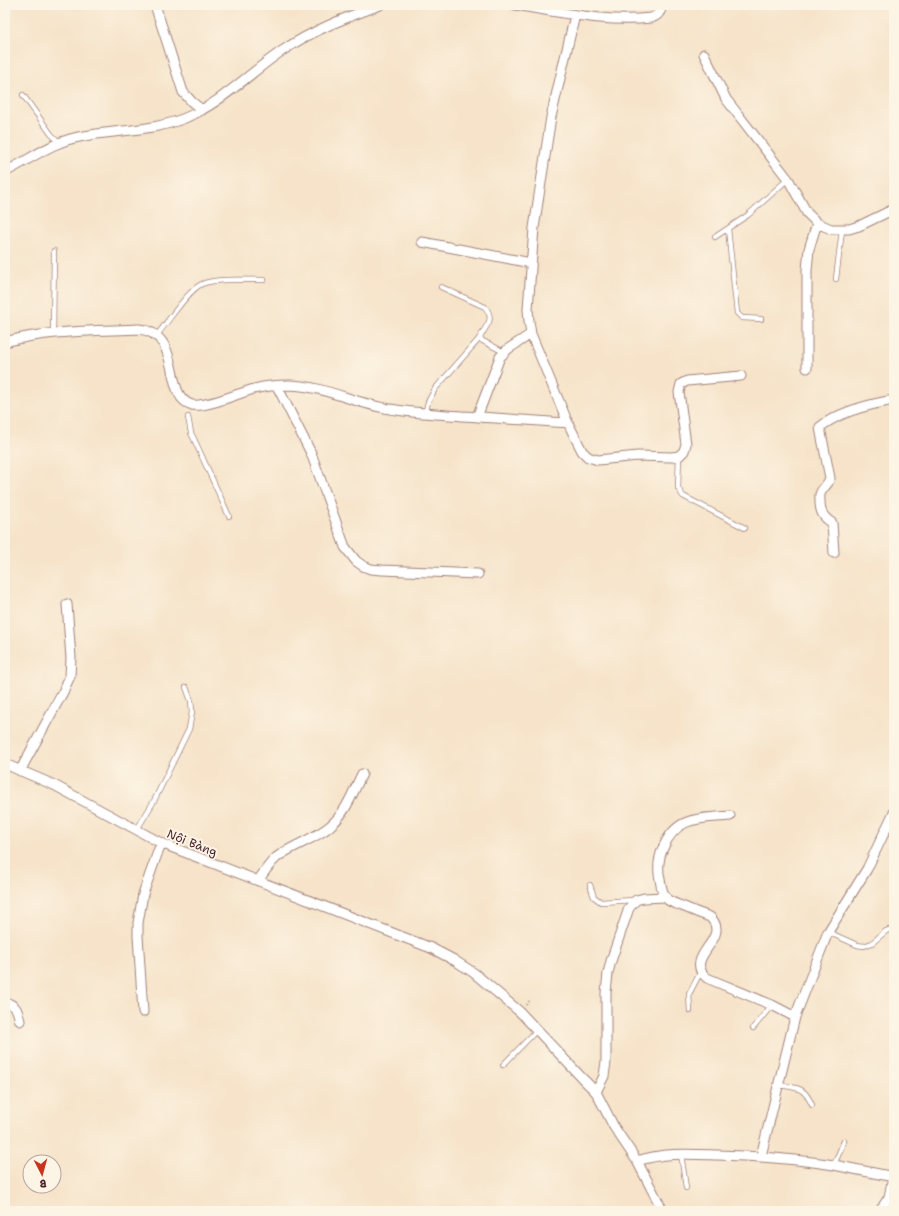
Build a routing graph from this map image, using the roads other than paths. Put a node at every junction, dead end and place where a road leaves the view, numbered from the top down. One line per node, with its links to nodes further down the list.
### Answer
1 (155, 5): 8 (street)
2 (380, 5): 8 (street)
3 (515, 5): 5 (street)
4 (662, 5): 5 (street)
5 (575, 15): 19 (street)
6 (704, 54): 11 (street)
7 (23, 95): 9 (lane)
8 (202, 110): 9 (street)
9 (59, 142): 10 (street)
10 (5, 172)
11 (788, 179): 13 (street); 14 (lane)
12 (894, 209): 15 (street)
13 (817, 223): 15 (street); 30 (street)
14 (728, 229): 16 (lane); 23 (lane)
15 (842, 230): 20 (lane)
16 (715, 237)
17 (422, 242): 19 (street)
18 (54, 251): 24 (lane)
19 (531, 263): 25 (street)
20 (836, 279)
21 (264, 280): 26 (lane)
22 (441, 287): 27 (lane)
23 (760, 319)
24 (53, 334): 26 (street); 28 (street)
25 (531, 334): 29 (street); 37 (street)
26 (157, 335): 32 (street)
27 (479, 339): 29 (lane); 34 (lane)
28 (5, 342)
29 (504, 352): 36 (street)
30 (807, 368)
31 (741, 376): 38 (street)
32 (277, 386): 34 (street); 42 (street)
33 (894, 400): 41 (street)
34 (425, 414): 36 (street)
35 (188, 417): 39 (lane)
36 (477, 417): 37 (street)
37 (568, 423): 38 (street)
38 (675, 456): 40 (lane)
39 (229, 516)
40 (745, 528)
41 (834, 553)
42 (478, 574)
43 (67, 604): 46 (street)
44 (186, 688): 50 (lane)
45 (5, 764): 46 (street, Nội Bàng)
46 (20, 771): 50 (street, Nội Bàng)
47 (362, 774): 52 (street)
48 (894, 812): 57 (street)
49 (730, 816): 54 (street)
50 (136, 831): 51 (street, Nội Bàng)
51 (161, 844): 52 (street, Nội Bàng); 62 (street)
52 (258, 881): 66 (street, Nội Bàng)
53 (590, 885): 55 (lane)
54 (665, 897): 55 (street); 58 (street)
55 (636, 900): 69 (street)
56 (894, 928): 57 (lane)
57 (828, 932): 63 (street)
58 (701, 971): 60 (street); 61 (lane)
59 (5, 1002): 64 (street)
60 (772, 1005): 63 (street); 65 (lane)
61 (690, 1011)
62 (143, 1012)
63 (795, 1017): 68 (street)
64 (20, 1021)
65 (752, 1028)
66 (537, 1030): 67 (lane); 69 (street, Nội Bàng)
67 (503, 1065)
68 (778, 1085): 70 (lane); 73 (street)
69 (596, 1092): 74 (street, Nội Bàng)
70 (812, 1105)
71 (844, 1142): 75 (lane)
72 (681, 1153): 73 (street); 74 (street); 77 (lane)
73 (761, 1156): 75 (street)
74 (636, 1161): 78 (street, Nội Bàng)
75 (834, 1165): 76 (street)
76 (894, 1177): 79 (street)
77 (686, 1188)
78 (663, 1211)
79 (880, 1211)

